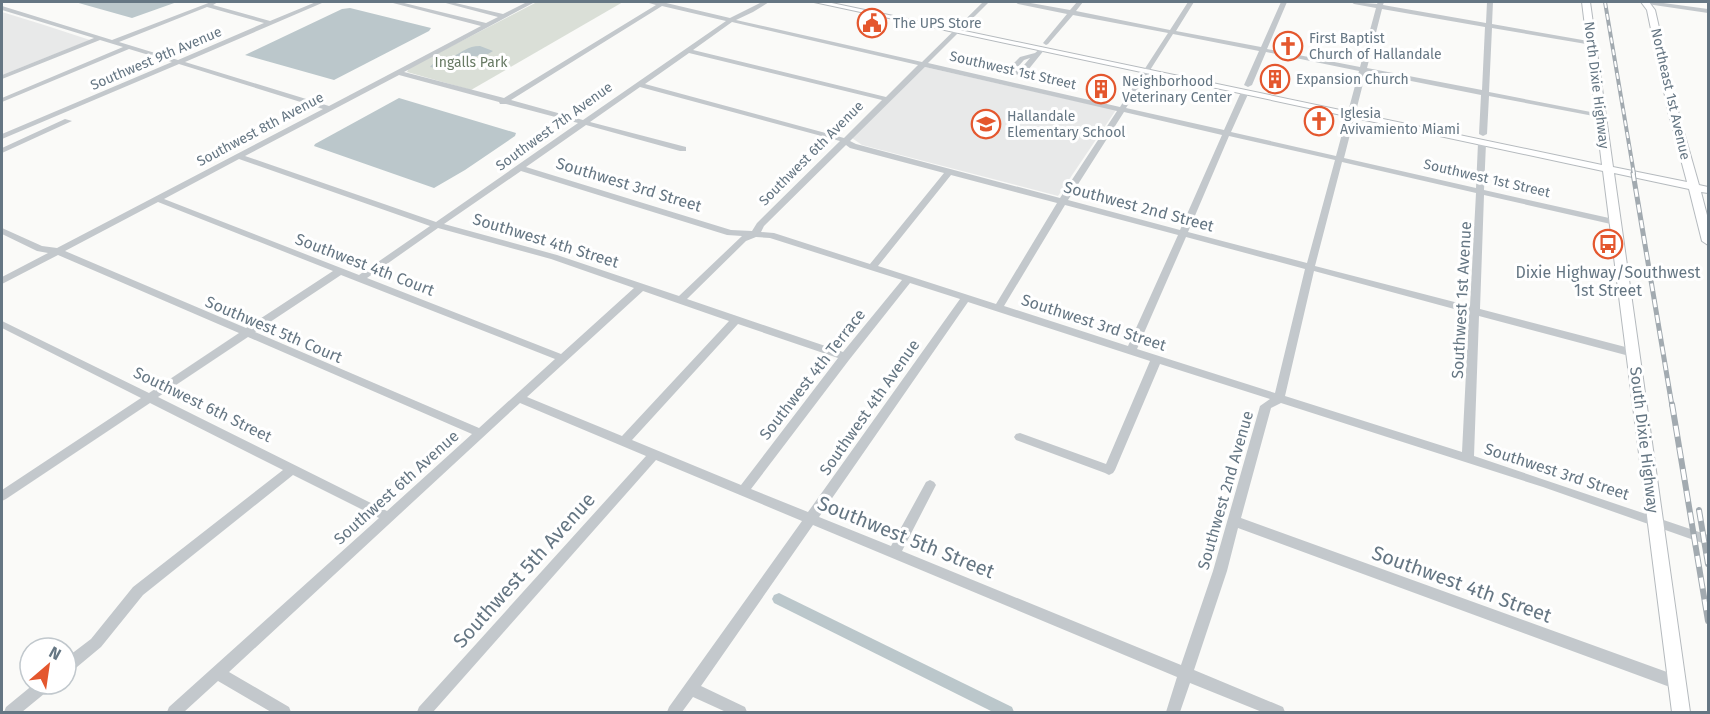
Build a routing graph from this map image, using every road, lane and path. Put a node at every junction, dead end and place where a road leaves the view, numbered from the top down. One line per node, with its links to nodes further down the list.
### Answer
1 (215, 2): 21 (street)
2 (320, 2): 27 (street, Southwest 9th Avenue)
3 (395, 2): 28 (street)
4 (445, 2): 25 (street)
5 (529, 2): 25 (street, Southwest 8th Avenue)
6 (651, 2): 19 (street, Southwest 1st Street)
7 (766, 2): 26 (street, Southwest 7th Avenue)
8 (818, 2): 30 (main road)
9 (850, 2): 30 (main road)
10 (986, 2): 30 (street, Southwest 6th Avenue)
11 (1018, 2): 24 (street)
12 (1080, 2): 24 (street)
13 (1191, 2): 31 (street)
14 (1284, 2): 38 (street)
15 (1354, 2): 20 (street)
16 (1490, 2): 29 (street, Southwest 1st Avenue)
17 (1586, 2): 34 (main road, North Dixie Highway)
18 (1646, 2): 23 (street); 69 (main road, Northeast 1st Avenue)
19 (662, 4): 26 (street, Southwest 1st Street); 50 (street)
20 (1380, 4): 29 (street); 42 (street, Southwest 2nd Avenue)
21 (206, 5): 27 (street); 33 (street)
22 (2, 8): 32 (street)
23 (1708, 11)
24 (1072, 12): 31 (street); 36 (street)
25 (504, 16): 28 (street, Southwest 8th Avenue)
26 (732, 20): 37 (street, Southwest 7th Avenue); 40 (street, Southwest 1st Street)
27 (270, 23): 39 (street, Southwest 9th Avenue)
28 (486, 25): 43 (street, Southwest 8th Avenue)
29 (1489, 25): 34 (street); 47 (street, Southwest 1st Avenue)
30 (960, 28): 36 (main road); 40 (street, Southwest 6th Avenue)
31 (1172, 32): 38 (street); 41 (street)
32 (100, 38): 33 (street); 44 (street)
33 (112, 42): 35 (street)
34 (1592, 43): 54 (main road, North Dixie Highway)
35 (129, 47): 39 (street); 49 (street)
36 (1041, 49): 41 (main road)
37 (687, 50): 45 (street, Southwest 7th Avenue); 48 (street)
38 (1264, 50): 42 (street); 46 (street)
39 (178, 63): 51 (street); 58 (street, Southwest 9th Avenue)
40 (923, 63): 48 (street, Southwest 6th Avenue); 52 (street, Southwest 1st Street)
41 (1150, 68): 46 (main road); 52 (street)
42 (1364, 69): 47 (street); 53 (street, Southwest 2nd Avenue)
43 (397, 72): 50 (street); 51 (street, Southwest 8th Avenue)
44 (2, 77)
45 (638, 84): 56 (street, Southwest 7th Avenue); 60 (street, Southwest 2nd Street)
46 (1247, 88): 53 (main road); 57 (street)
47 (1485, 93): 54 (street); 59 (street, Southwest 1st Avenue)
48 (887, 99): 60 (street, Southwest 6th Avenue)
49 (2, 100)
50 (502, 102): 56 (street)
51 (328, 108): 63 (street, Southwest 8th Avenue)
52 (1124, 109): 57 (street, Southwest 1st Street); 73 (street)
53 (1352, 111): 59 (main road); 64 (street, Southwest 2nd Avenue)
54 (1601, 116): 65 (main road, North Dixie Highway)
55 (68, 121): 62 (street)
56 (583, 122): 61 (street); 66 (street, Southwest 7th Avenue)
57 (1227, 133): 64 (street, Southwest 1st Street); 78 (street)
58 (2, 137)
59 (1482, 138): 65 (main road); 70 (street, Southwest 1st Avenue)
60 (844, 140): 67 (street, Southwest 2nd Street); 77 (street, Southwest 6th Avenue)
61 (683, 149)
62 (2, 151)
63 (237, 156): 72 (street, Southwest 8th Avenue); 75 (street, Southwest 4th Street)
64 (1340, 158): 70 (street, Southwest 1st Street); 82 (street, Southwest 2nd Avenue)
65 (1607, 164): 69 (main road); 74 (main road, South Dixie Highway)
66 (521, 168): 75 (street, Southwest 7th Avenue); 77 (street, Southwest 3rd Street)
67 (950, 171): 73 (street, Southwest 2nd Street); 81 (street)
68 (1708, 182): 69 (main road)
69 (1693, 183): 71 (main road); 79 (main road, Northeast 1st Avenue)
70 (1481, 190): 74 (street, Southwest 1st Street); 91 (street, Southwest 1st Avenue)
71 (1708, 190)
72 (157, 199): 80 (street, Southwest 8th Avenue); 83 (street, Southwest 4th Court)
73 (1063, 201): 78 (street, Southwest 2nd Street); 90 (street)
74 (1615, 222): 96 (main road, South Dixie Highway)
75 (437, 225): 84 (street, Southwest 7th Avenue); 87 (street, Southwest 4th Street)
76 (2, 231): 80 (street)
77 (755, 234): 81 (street, Southwest 3rd Street); 89 (street, Southwest 6th Avenue)
78 (1184, 234): 82 (street, Southwest 2nd Street); 95 (street)
79 (1708, 241)
80 (57, 251): 86 (street, Southwest 8th Avenue); 94 (street, Southwest 5th Court)
81 (872, 267): 85 (street, Southwest 3rd Street)
82 (1310, 268): 91 (street, Southwest 2nd Street); 102 (street, Southwest 2nd Avenue)
83 (340, 270): 84 (street, Southwest 4th Court); 94 (street)
84 (361, 278): 98 (street, Southwest 4th Court)
85 (908, 279): 88 (street, Southwest 3rd Street); 97 (street, Southwest 4th Terrace)
86 (2, 281)
87 (641, 287): 89 (street, Southwest 4th Street); 98 (street, Southwest 6th Avenue)
88 (966, 298): 90 (street, Southwest 3rd Street); 113 (street, Southwest 4th Avenue)
89 (681, 300): 92 (street, Southwest 4th Street)
90 (998, 308): 95 (street, Southwest 3rd Street)
91 (1475, 311): 96 (street, Southwest 2nd Street); 107 (street, Southwest 1st Avenue)
92 (736, 320): 97 (street, Southwest 4th Street); 105 (street)
93 (2, 324): 100 (street, Southwest 6th Street)
94 (246, 333): 100 (street); 103 (street, Southwest 5th Court)
95 (1131, 351): 99 (street, Southwest 3rd Street)
96 (1633, 353): 114 (main road, South Dixie Highway)
97 (844, 357): 110 (street, Southwest 4th Terrace)
98 (562, 358): 101 (street, Southwest 6th Avenue)
99 (1156, 360): 102 (street, Southwest 3rd Street); 104 (street)
100 (149, 397): 108 (street, Southwest 6th Street); 111 (street)
101 (518, 398): 103 (street, Southwest 6th Avenue); 105 (street, Southwest 5th Street)
102 (1279, 399): 107 (street, Southwest 3rd Street); 115 (street, Southwest 2nd Avenue)
103 (480, 433): 112 (street, Southwest 6th Avenue)
104 (1020, 437)
105 (624, 442): 106 (street, Southwest 5th Street)
106 (654, 454): 110 (street, Southwest 5th Street); 127 (street, Southwest 5th Avenue)
107 (1468, 459): 114 (street, Southwest 3rd Street)
108 (293, 468): 112 (street, Southwest 6th Street); 118 (street)
109 (930, 485): 117 (street)
110 (743, 491): 113 (street, Southwest 5th Street)
111 (2, 496)
112 (388, 517): 119 (street, Southwest 6th Avenue)
113 (811, 519): 117 (street, Southwest 5th Street); 122 (street, Southwest 4th Avenue)
114 (1655, 520): 116 (street, Southwest 3rd Street); 121 (main road, South Dixie Highway)
115 (1234, 521): 120 (street, Southwest 2nd Avenue); 121 (street, Southwest 4th Street)
116 (1708, 540)
117 (894, 553): 120 (street, Southwest 5th Street)
118 (78, 657)
119 (218, 673): 125 (street, Southwest 6th Avenue); 126 (street)
120 (1185, 673): 130 (street, Southwest 2nd Avenue); 131 (street, Southwest 5th Street)
121 (1678, 683): 132 (main road, South Dixie Highway)
122 (691, 688): 128 (street, Southwest 4th Avenue); 129 (street)
123 (30, 696): 124 (street)
124 (11, 712)
125 (174, 712)
126 (284, 712)
127 (424, 712)
128 (674, 712)
129 (740, 712)
130 (1173, 712)
131 (1278, 712)
132 (1681, 712)

